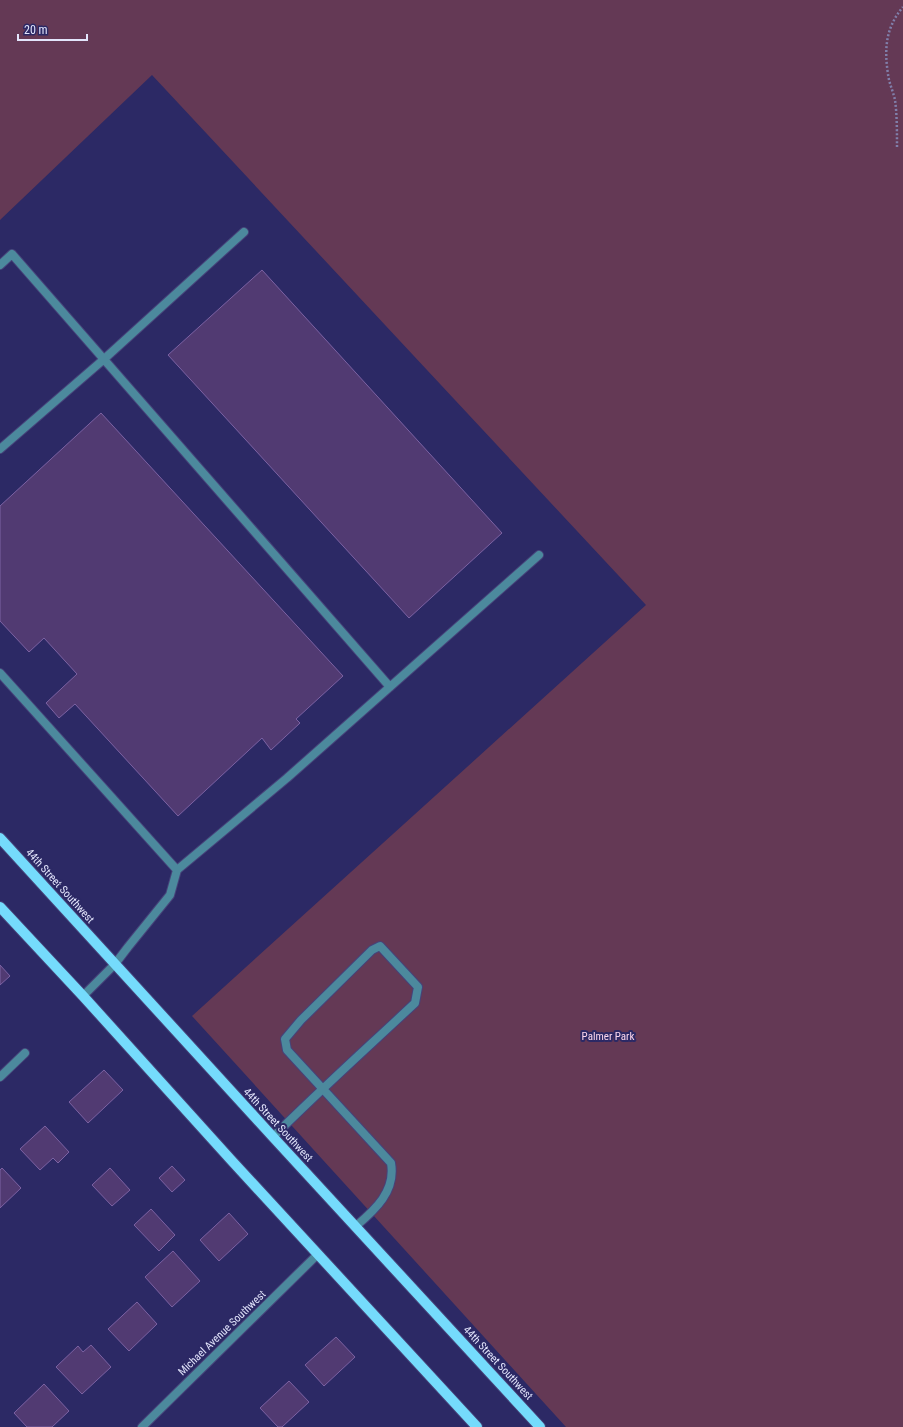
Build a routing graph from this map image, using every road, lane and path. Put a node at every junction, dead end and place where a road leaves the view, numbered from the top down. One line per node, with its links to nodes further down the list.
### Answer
1 (903, 7): 2 (path)
2 (897, 147)
3 (244, 232): 5 (street)
4 (0, 265): 5 (street)
5 (103, 360): 6 (street); 9 (street)
6 (0, 448)
7 (539, 556): 9 (street)
8 (0, 673): 11 (street)
9 (390, 687): 11 (street)
10 (0, 838): 13 (main road, 44th Street Southwest)
11 (177, 870): 13 (street)
12 (0, 907): 14 (main road)
13 (115, 964): 14 (street); 18 (main road, 44th Street Southwest)
14 (83, 996): 20 (main road)
15 (25, 1052): 16 (street)
16 (0, 1077)
17 (323, 1089): 17 (street); 18 (street); 19 (street)
18 (273, 1137): 19 (main road, 44th Street Southwest)
19 (356, 1226): 23 (main road, 44th Street Southwest)
20 (318, 1254): 21 (street, Michael Avenue Southwest); 22 (main road)
21 (142, 1427)
22 (477, 1427)
23 (540, 1427)

